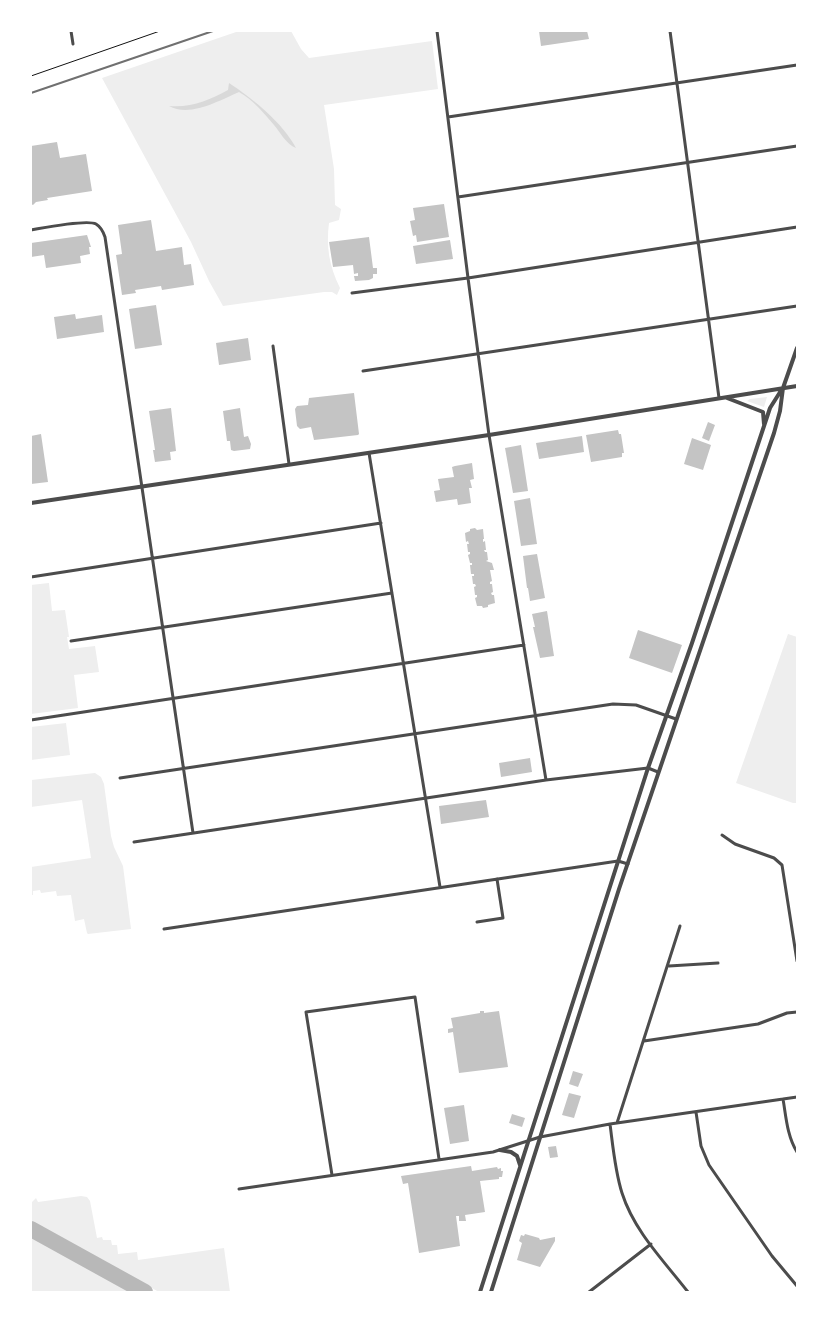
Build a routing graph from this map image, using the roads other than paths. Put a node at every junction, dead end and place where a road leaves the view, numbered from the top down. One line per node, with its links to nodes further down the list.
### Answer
1 (71, 31): 4 (street)
2 (437, 31): 7 (street)
3 (670, 31): 6 (street)
4 (73, 44)
5 (797, 65): 6 (street)
6 (677, 83): 7 (street); 9 (street)
7 (448, 117): 10 (street)
8 (797, 146): 9 (street)
9 (688, 162): 10 (street); 13 (street)
10 (458, 197): 14 (street)
11 (797, 227): 13 (street)
12 (31, 230): 30 (street)
13 (698, 242): 14 (street); 17 (street)
14 (468, 278): 15 (street); 20 (street)
15 (352, 293)
16 (797, 306): 17 (street)
17 (708, 319): 20 (street); 25 (street)
18 (272, 346): 29 (street)
19 (797, 348): 23 (street)
20 (479, 353): 21 (street); 27 (street)
21 (363, 371)
22 (797, 386): 23 (street)
23 (783, 388): 24 (street); 26 (street); 43 (street)
24 (725, 397): 25 (street); 26 (street)
25 (719, 398): 27 (street)
26 (764, 429): 42 (street)
27 (489, 435): 28 (street); 38 (street)
28 (369, 453): 29 (street); 32 (street)
29 (289, 464): 30 (street)
30 (142, 486): 31 (street); 33 (street)
31 (31, 503)
32 (381, 523): 33 (street); 35 (street)
33 (153, 559): 34 (street); 36 (street)
34 (31, 578)
35 (392, 593): 36 (street); 39 (street)
36 (163, 627): 37 (street); 40 (street)
37 (71, 641)
38 (524, 645): 39 (street); 41 (street)
39 (404, 663): 40 (street); 45 (street)
40 (174, 698): 44 (street); 46 (street)
41 (536, 715): 42 (street); 45 (street); 50 (street)
42 (667, 716): 43 (street); 47 (street)
43 (676, 719): 48 (street)
44 (31, 720)
45 (415, 734): 46 (street); 51 (street)
46 (184, 768): 49 (street); 52 (street)
47 (648, 768): 48 (street); 50 (street); 55 (street)
48 (658, 772): 56 (street)
49 (120, 778)
50 (546, 780): 51 (street)
51 (426, 798): 52 (street); 58 (street)
52 (194, 833): 54 (street)
53 (722, 835): 62 (street)
54 (134, 842)
55 (618, 861): 56 (street); 57 (street); 64 (street)
56 (628, 864): 65 (street)
57 (498, 879): 58 (street); 59 (street)
58 (440, 887): 63 (street)
59 (477, 922)
60 (680, 926): 68 (street)
61 (797, 926): 62 (street)
62 (792, 927): 66 (street)
63 (164, 929)
64 (593, 939): 65 (street); 69 (street)
65 (602, 942): 70 (street)
66 (797, 961)
67 (718, 963): 68 (street)
68 (668, 966): 74 (street)
69 (576, 990): 70 (street); 72 (street)
70 (586, 993): 73 (street)
71 (797, 1012): 74 (street)
72 (561, 1038): 73 (street); 75 (street)
73 (571, 1040): 76 (street)
74 (644, 1041): 82 (street)
75 (550, 1074): 76 (street); 77 (street)
76 (559, 1078): 79 (street)
77 (543, 1094): 79 (street); 85 (street)
78 (797, 1096): 80 (street)
79 (553, 1097): 84 (street)
80 (783, 1098): 81 (street); 87 (street)
81 (696, 1112): 82 (street); 97 (street)
82 (617, 1123): 83 (street)
83 (610, 1124): 84 (street); 94 (street)
84 (540, 1137): 85 (street); 93 (street)
85 (528, 1141): 86 (street); 89 (street)
86 (500, 1150): 88 (street); 89 (street)
87 (797, 1152)
88 (439, 1159): 90 (street); 90 (street)
89 (520, 1165): 92 (street)
90 (332, 1175): 91 (street)
91 (239, 1189)
92 (505, 1212): 93 (street); 95 (street)
93 (515, 1214): 96 (street)
94 (650, 1244): 100 (street); 101 (street)
95 (489, 1264): 96 (street); 98 (street)
96 (498, 1267): 99 (street)
97 (797, 1286)
98 (480, 1291)
99 (491, 1292)
100 (590, 1292)
101 (688, 1292)

